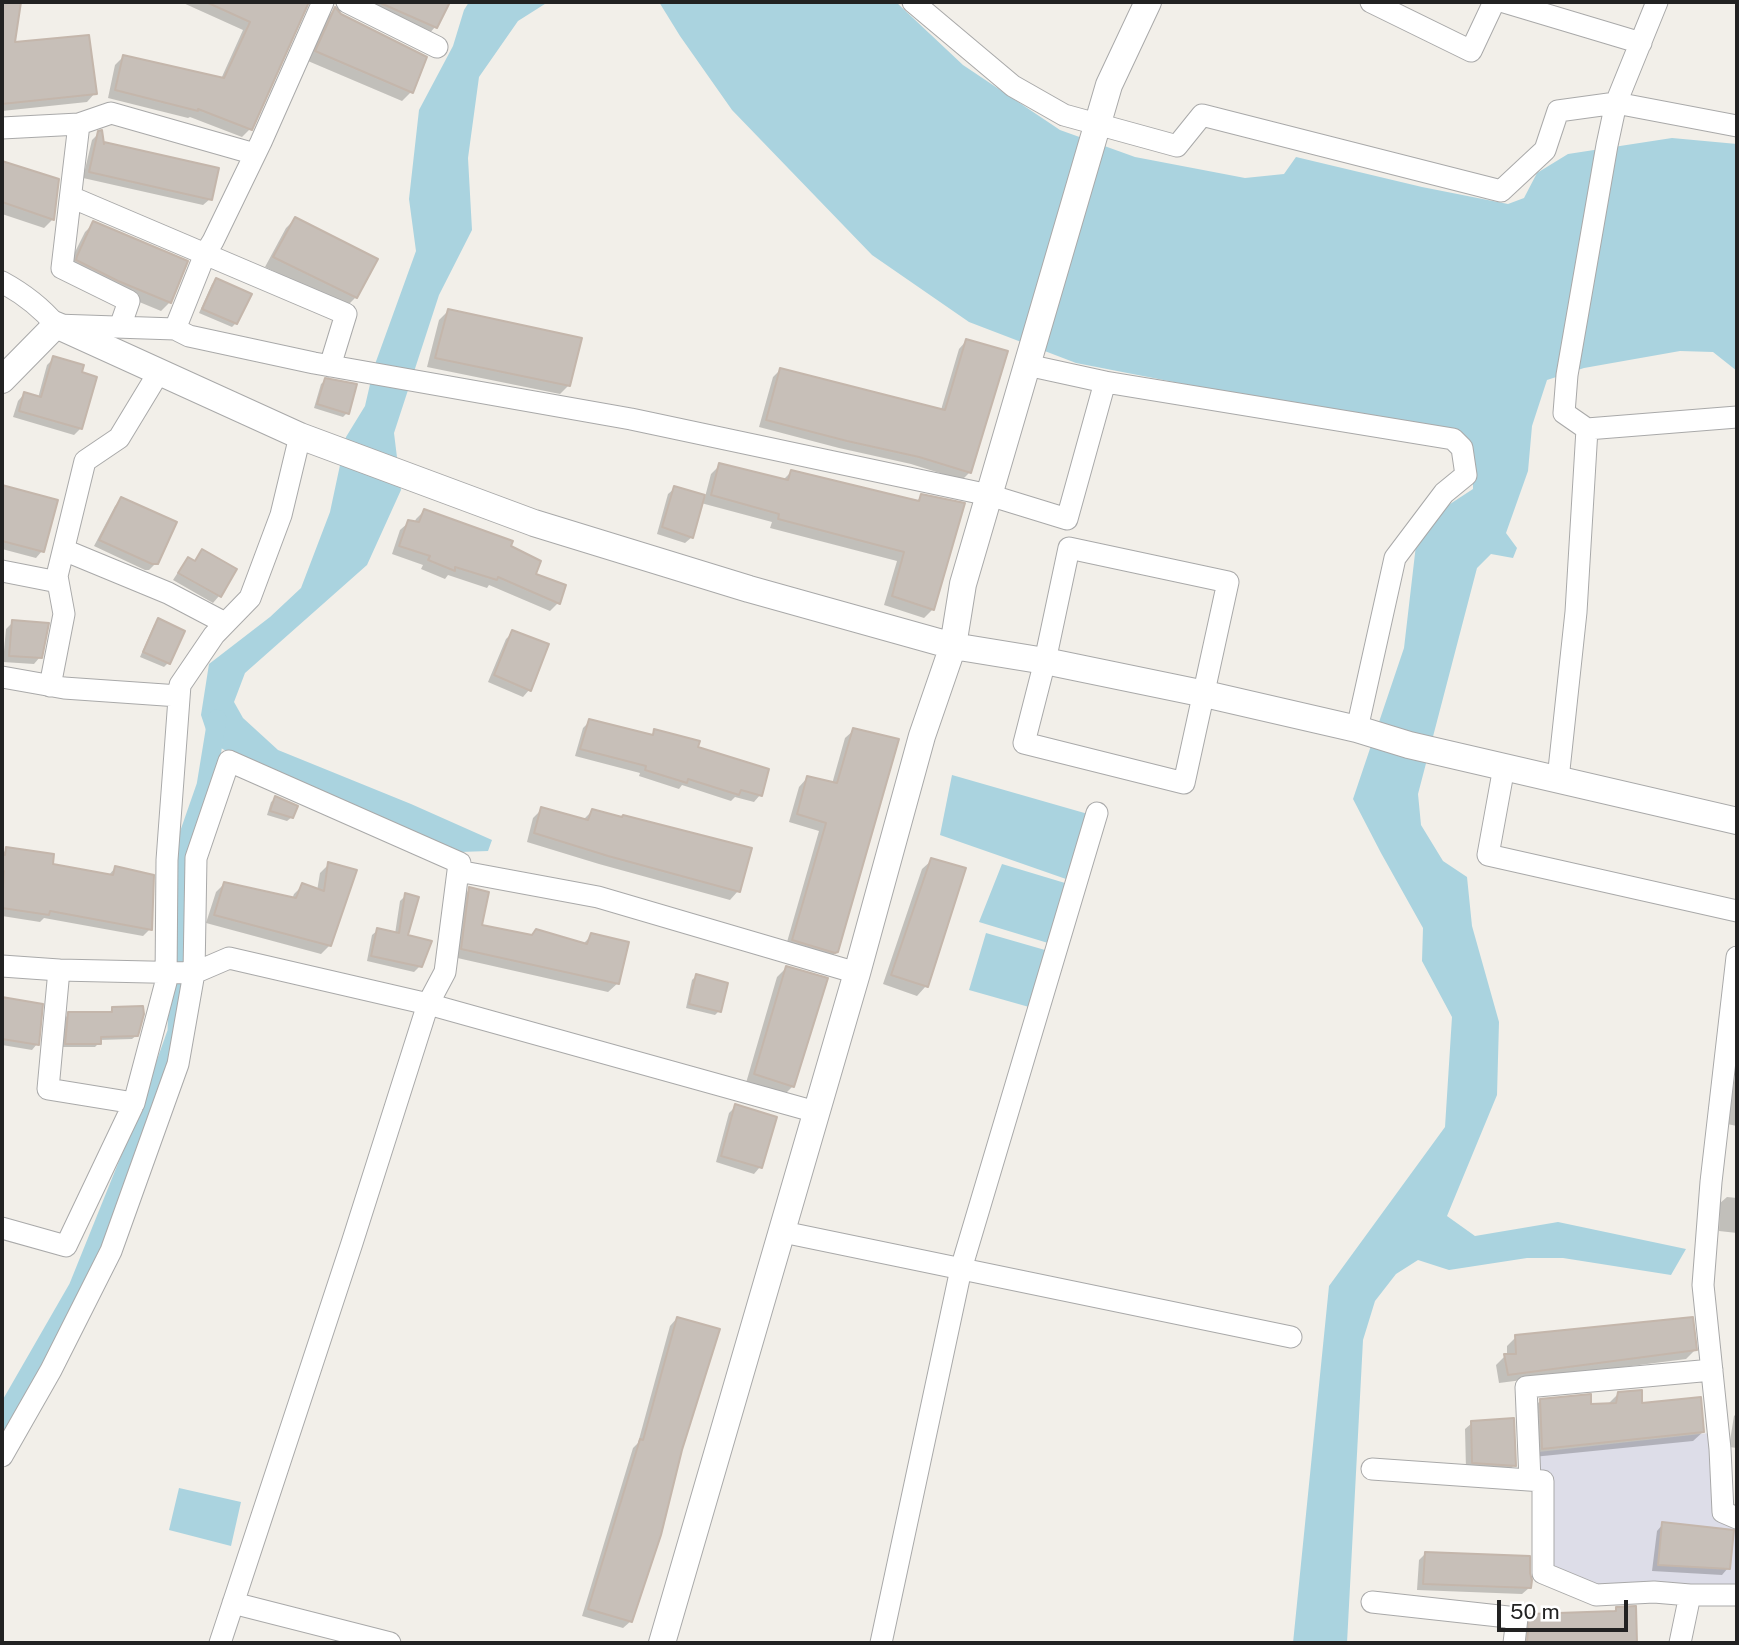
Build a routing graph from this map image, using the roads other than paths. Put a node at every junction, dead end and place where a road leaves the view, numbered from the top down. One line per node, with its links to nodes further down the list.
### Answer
1 (323, 2): 16 (street)
2 (347, 2): 10 (street)
3 (913, 2): 13 (street)
4 (1148, 2): 13 (street)
5 (1371, 2): 6 (street)
6 (1494, 2)
7 (1504, 2): 9 (street)
8 (1657, 2): 9 (street)
9 (1641, 43): 11 (street)
10 (437, 47)
11 (1616, 103): 13 (street); 14 (street); 29 (street)
12 (79, 124): 15 (street); 16 (street); 17 (street)
13 (1098, 124): 23 (street)
14 (1737, 127)
15 (2, 128)
16 (255, 154): 18 (street)
17 (71, 197): 18 (street); 21 (street)
18 (205, 254): 22 (street); 24 (street)
19 (2, 282): 20 (street)
20 (57, 325): 21 (street); 25 (street); 26 (street)
21 (120, 327): 22 (street)
22 (175, 329): 24 (street)
23 (1029, 360): 27 (street); 31 (street)
24 (330, 366): 31 (street)
25 (159, 372): 30 (street); 34 (street)
26 (2, 380)
27 (1104, 382): 32 (street); 44 (street)
28 (1737, 416): 29 (street)
29 (1587, 429): 46 (street)
30 (304, 438): 37 (street); 38 (street)
31 (989, 495): 32 (street); 38 (street)
32 (1067, 519): 33 (street)
33 (1069, 548): 39 (street); 42 (street)
34 (64, 550): 36 (street); 37 (street)
35 (2, 571): 36 (street)
36 (58, 582): 41 (street)
37 (225, 623): 43 (street)
38 (953, 646): 39 (street); 56 (street)
39 (1045, 661): 42 (street); 42 (street)
40 (2, 677): 41 (street)
41 (50, 686): 43 (street)
42 (1205, 694): 44 (street)
43 (179, 696): 54 (street)
44 (1357, 729): 45 (street)
45 (1504, 767): 46 (street); 50 (street)
46 (1558, 779): 48 (street)
47 (1097, 813): 62 (street)
48 (1737, 821)
49 (458, 871): 55 (street); 56 (street); 57 (street)
50 (1737, 911)
51 (1737, 957): 64 (street)
52 (2, 966): 53 (street)
53 (59, 970): 54 (street); 58 (street)
54 (165, 972): 55 (street); 58 (street)
55 (194, 973): 57 (street); 66 (street)
56 (857, 973): 59 (street)
57 (429, 1004): 59 (street); 73 (street)
58 (134, 1103): 60 (street)
59 (816, 1112): 61 (street)
60 (2, 1228)
61 (783, 1232): 62 (street); 76 (street)
62 (961, 1269): 63 (street); 77 (street)
63 (1291, 1337)
64 (1712, 1370): 65 (street); 68 (street)
65 (1729, 1451): 69 (street)
66 (2, 1456)
67 (1372, 1469): 68 (street)
68 (1530, 1480): 70 (street)
69 (1737, 1518)
70 (1690, 1595): 71 (street); 79 (street)
71 (1737, 1595)
72 (1372, 1602): 78 (street)
73 (233, 1603): 74 (street); 75 (street)
74 (220, 1643)
75 (390, 1643)
76 (662, 1643)
77 (881, 1643)
78 (1514, 1643)
79 (1680, 1643)

